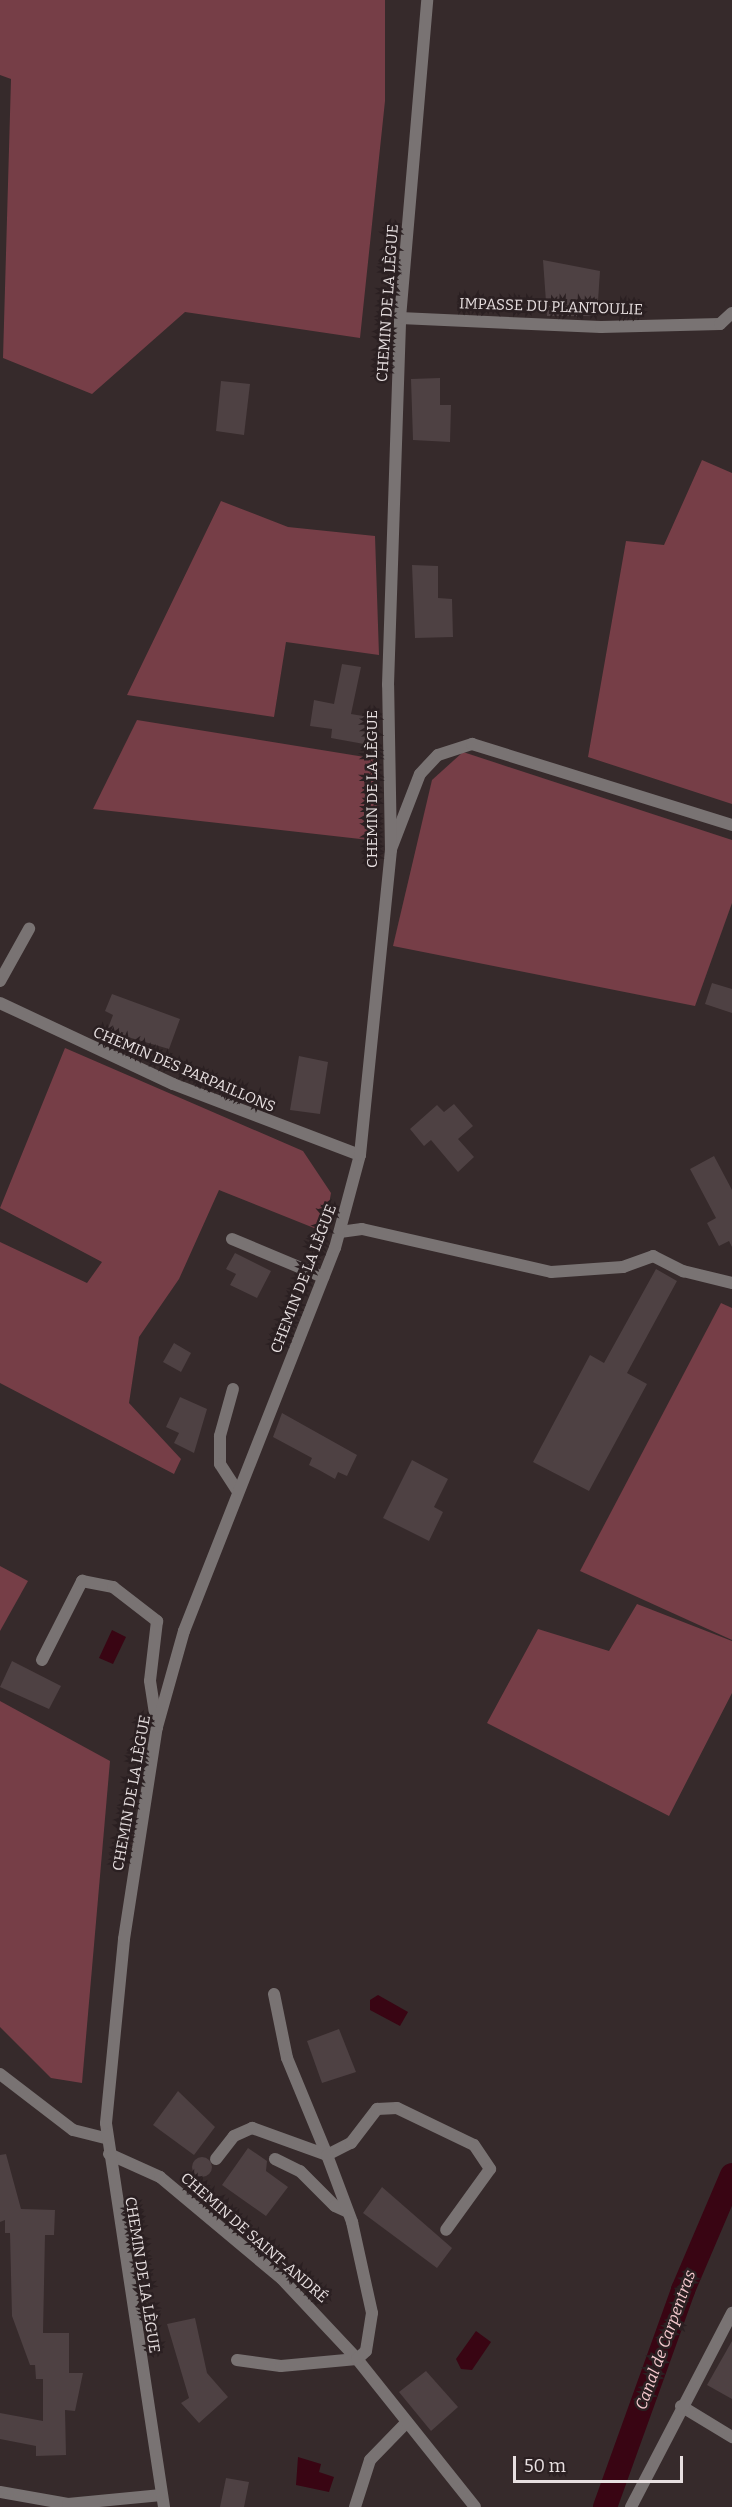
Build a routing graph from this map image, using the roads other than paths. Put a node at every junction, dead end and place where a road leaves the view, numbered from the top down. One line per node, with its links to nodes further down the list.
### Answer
1 (427, 0): 3 (street, CHEMIN DE LA LÈGUE)
2 (732, 313): 3 (street, IMPASSE DU PLANTOULIE)
3 (400, 318): 5 (street, CHEMIN DE LA LÈGUE)
4 (732, 825): 5 (street)
5 (391, 850): 9 (street, CHEMIN DE LA LÈGUE)
6 (29, 928): 7 (street)
7 (0, 981)
8 (0, 1003): 9 (street, CHEMIN DES PARPAILLONS)
9 (360, 1155): 10 (street, CHEMIN DE LA LÈGUE)
10 (340, 1232): 12 (street, CHEMIN DE LA LÈGUE); 13 (street)
11 (232, 1239): 12 (street)
12 (323, 1277): 15 (street, CHEMIN DE LA LÈGUE)
13 (732, 1284)
14 (233, 1389): 15 (street)
15 (236, 1489): 17 (street, CHEMIN DE LA LÈGUE)
16 (42, 1660): 17 (street)
17 (156, 1727): 20 (street, CHEMIN DE LA LÈGUE)
18 (274, 1994): 22 (street)
19 (0, 2074): 20 (street)
20 (108, 2139): 21 (street, CHEMIN DE LA LÈGUE)
21 (109, 2154): 28 (street, CHEMIN DE SAINT-ANDRÉ); 34 (street, CHEMIN DE LA LÈGUE)
22 (327, 2155): 23 (street); 25 (street); 26 (street)
23 (216, 2159)
24 (275, 2159): 25 (street)
25 (348, 2212): 28 (street)
26 (446, 2230)
27 (732, 2313): 30 (street)
28 (357, 2359): 29 (street); 31 (street, CHEMIN DE SAINT-ANDRÉ)
29 (237, 2360)
30 (681, 2406): 32 (street); 37 (street)
31 (407, 2421): 35 (street); 36 (street, CHEMIN DE SAINT-ANDRÉ)
32 (732, 2437)
33 (0, 2492): 34 (street)
34 (163, 2501)
35 (355, 2507)
36 (475, 2507)
37 (631, 2507)

